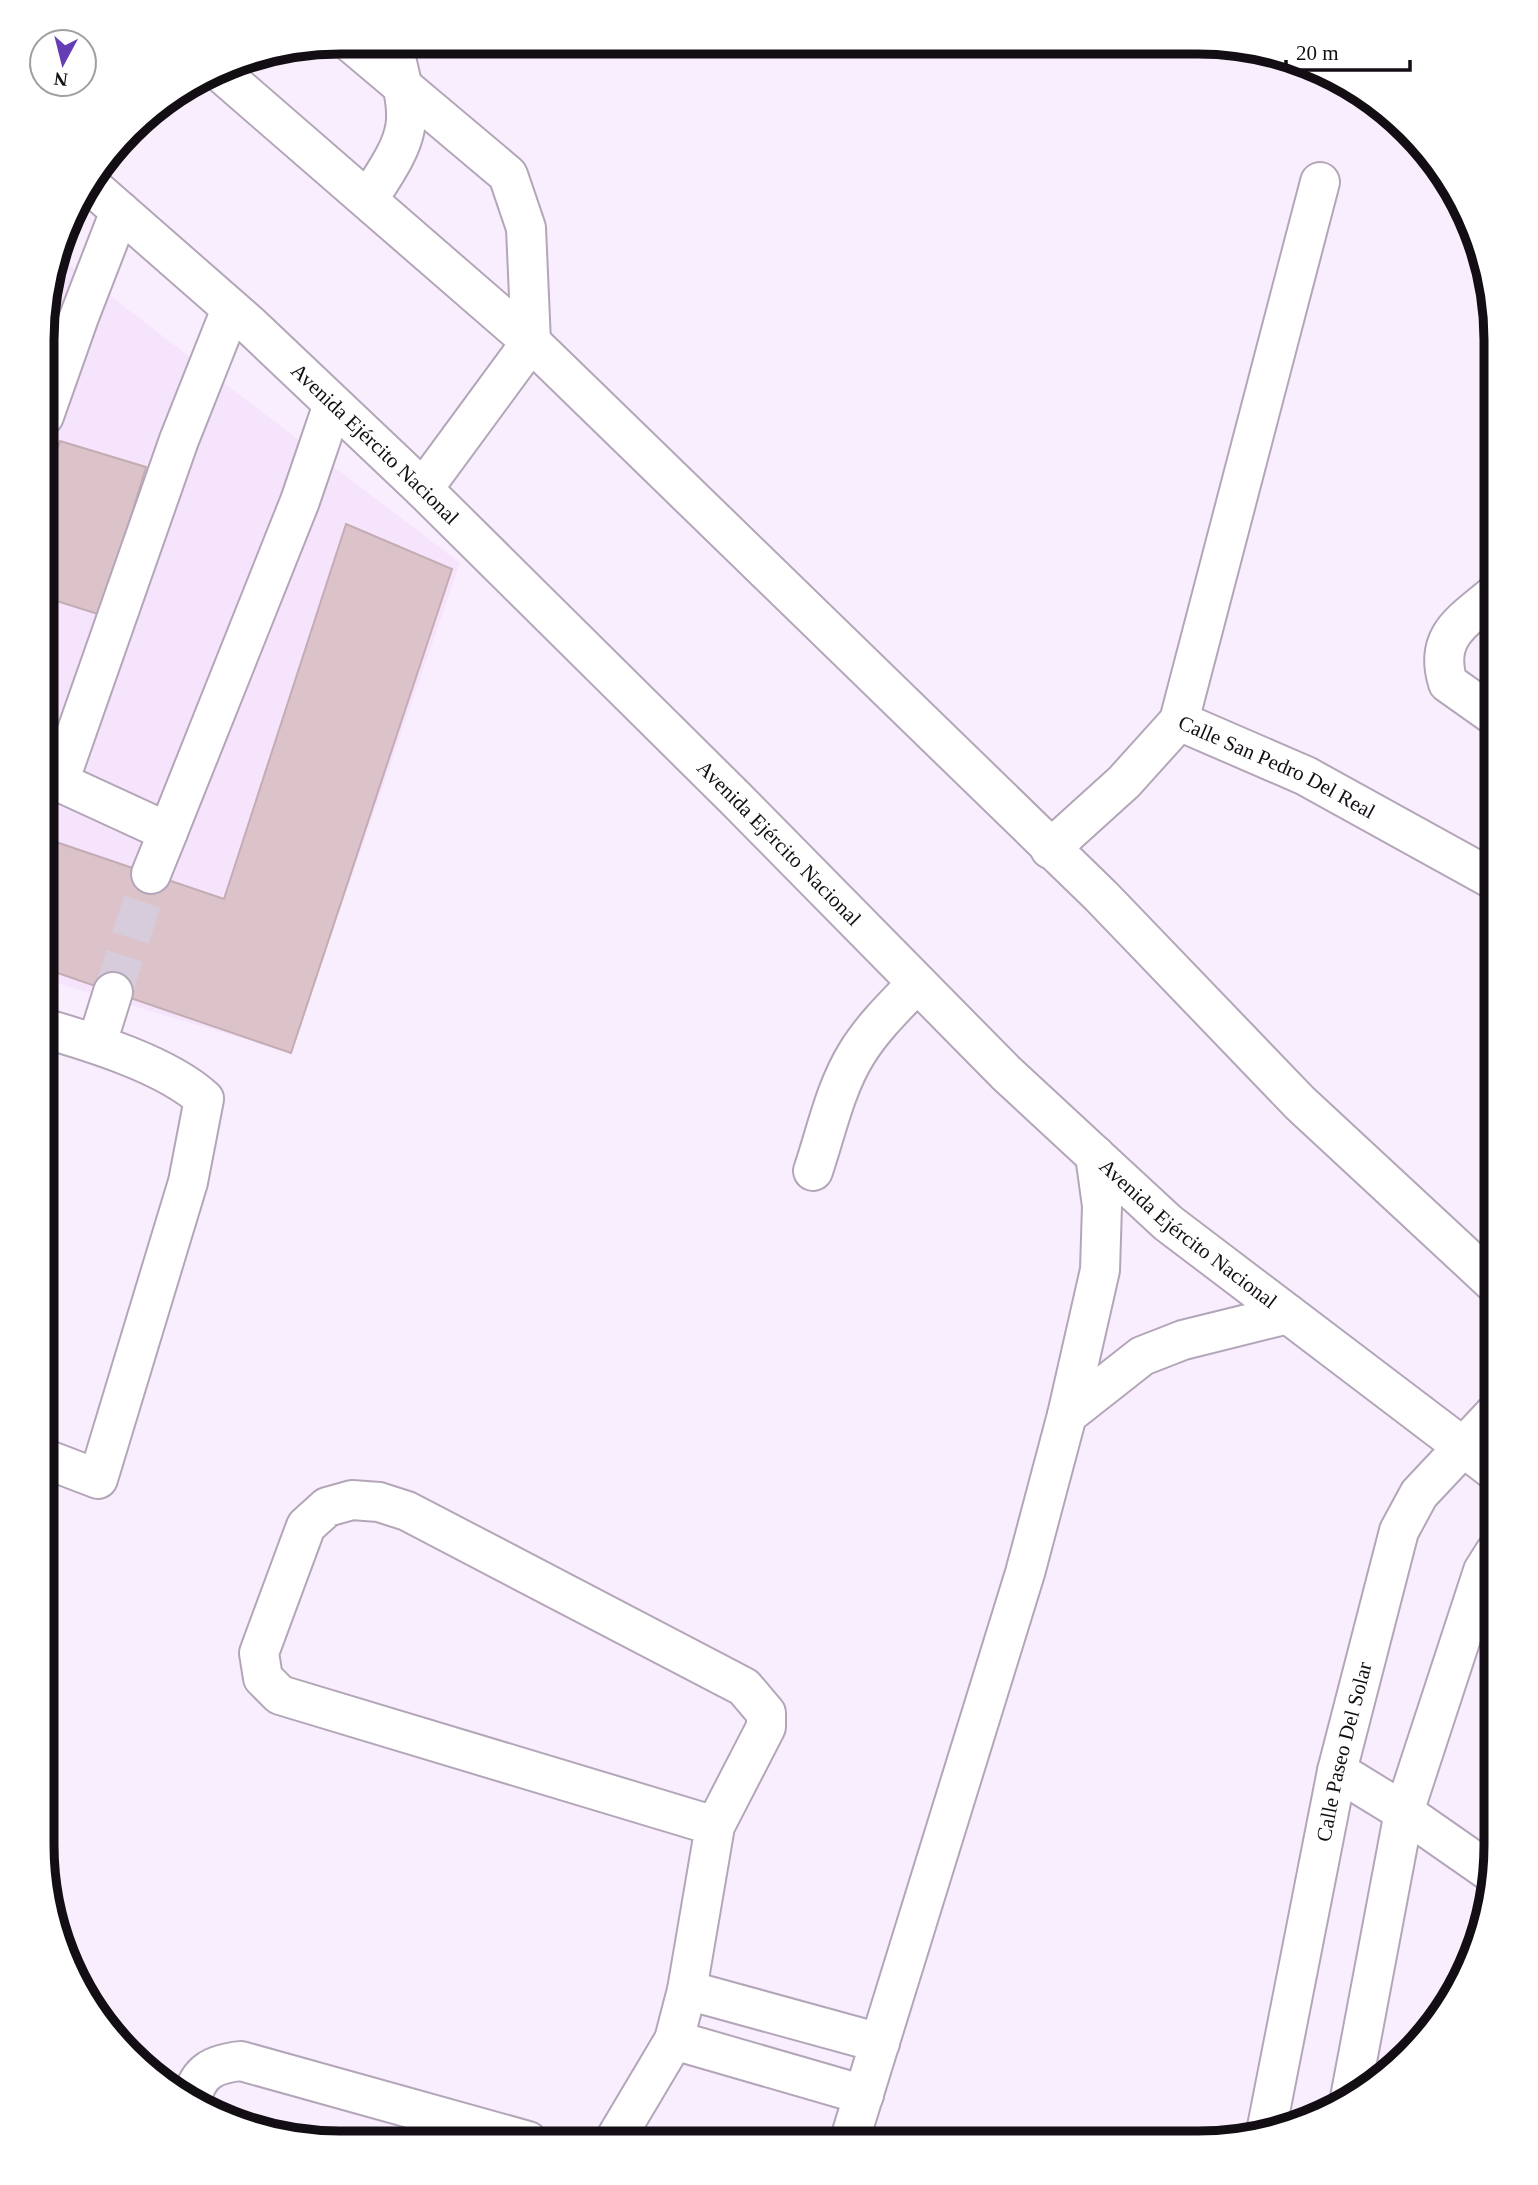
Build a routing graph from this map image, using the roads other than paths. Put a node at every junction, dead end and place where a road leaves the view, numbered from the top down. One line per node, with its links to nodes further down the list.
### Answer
1 (364, 54): 4 (street)
2 (395, 54): 4 (street)
3 (227, 78): 7 (street)
4 (403, 88): 7 (street); 10 (street)
5 (1320, 182): 16 (street)
6 (97, 190): 8 (street, Avenida Ejército Nacional)
7 (369, 198): 10 (street)
8 (121, 211): 9 (street, Avenida Ejército Nacional); 11 (street)
9 (231, 309): 12 (street, Avenida Ejército Nacional); 17 (street)
10 (531, 342): 13 (street); 20 (street)
11 (54, 388)
12 (332, 407): 13 (street, Avenida Ejército Nacional); 19 (street)
13 (423, 489): 23 (street, Avenida Ejército Nacional)
14 (1484, 604): 15 (street)
15 (1484, 708)
16 (1179, 721): 20 (street, Calle San Pedro Del Real); 22 (street, Calle San Pedro Del Real)
17 (54, 774)
18 (54, 780): 19 (street)
19 (169, 832): 21 (street)
20 (1050, 849): 29 (street)
21 (151, 874)
22 (1484, 874)
23 (917, 983): 27 (street, Avenida Ejército Nacional); 28 (street)
24 (113, 992): 26 (street)
25 (54, 1031): 26 (street)
26 (97, 1043): 34 (street)
27 (1096, 1156): 30 (street, Avenida Ejército Nacional); 31 (street)
28 (813, 1171)
29 (1484, 1274)
30 (1288, 1314): 31 (street); 33 (street, Avenida Ejército Nacional)
31 (1067, 1415): 43 (street)
32 (1484, 1424): 33 (street, Calle Paseo Del Solar)
33 (1462, 1446): 35 (street, Avenida Ejército Nacional); 37 (street, Calle Paseo Del Solar)
34 (54, 1462)
35 (1484, 1463)
36 (1484, 1570): 38 (street)
37 (1337, 1771): 38 (street); 47 (street, Calle Paseo Del Solar)
38 (1404, 1812): 40 (street); 44 (street)
39 (715, 1826): 39 (street); 41 (street)
40 (1483, 1867)
41 (687, 1990): 42 (street); 43 (street)
42 (674, 2040): 46 (street); 49 (street)
43 (880, 2043): 46 (street)
44 (1352, 2086)
45 (194, 2090): 48 (street)
46 (864, 2095): 50 (street)
47 (1268, 2122)
48 (492, 2131)
49 (620, 2131)
50 (853, 2131)

